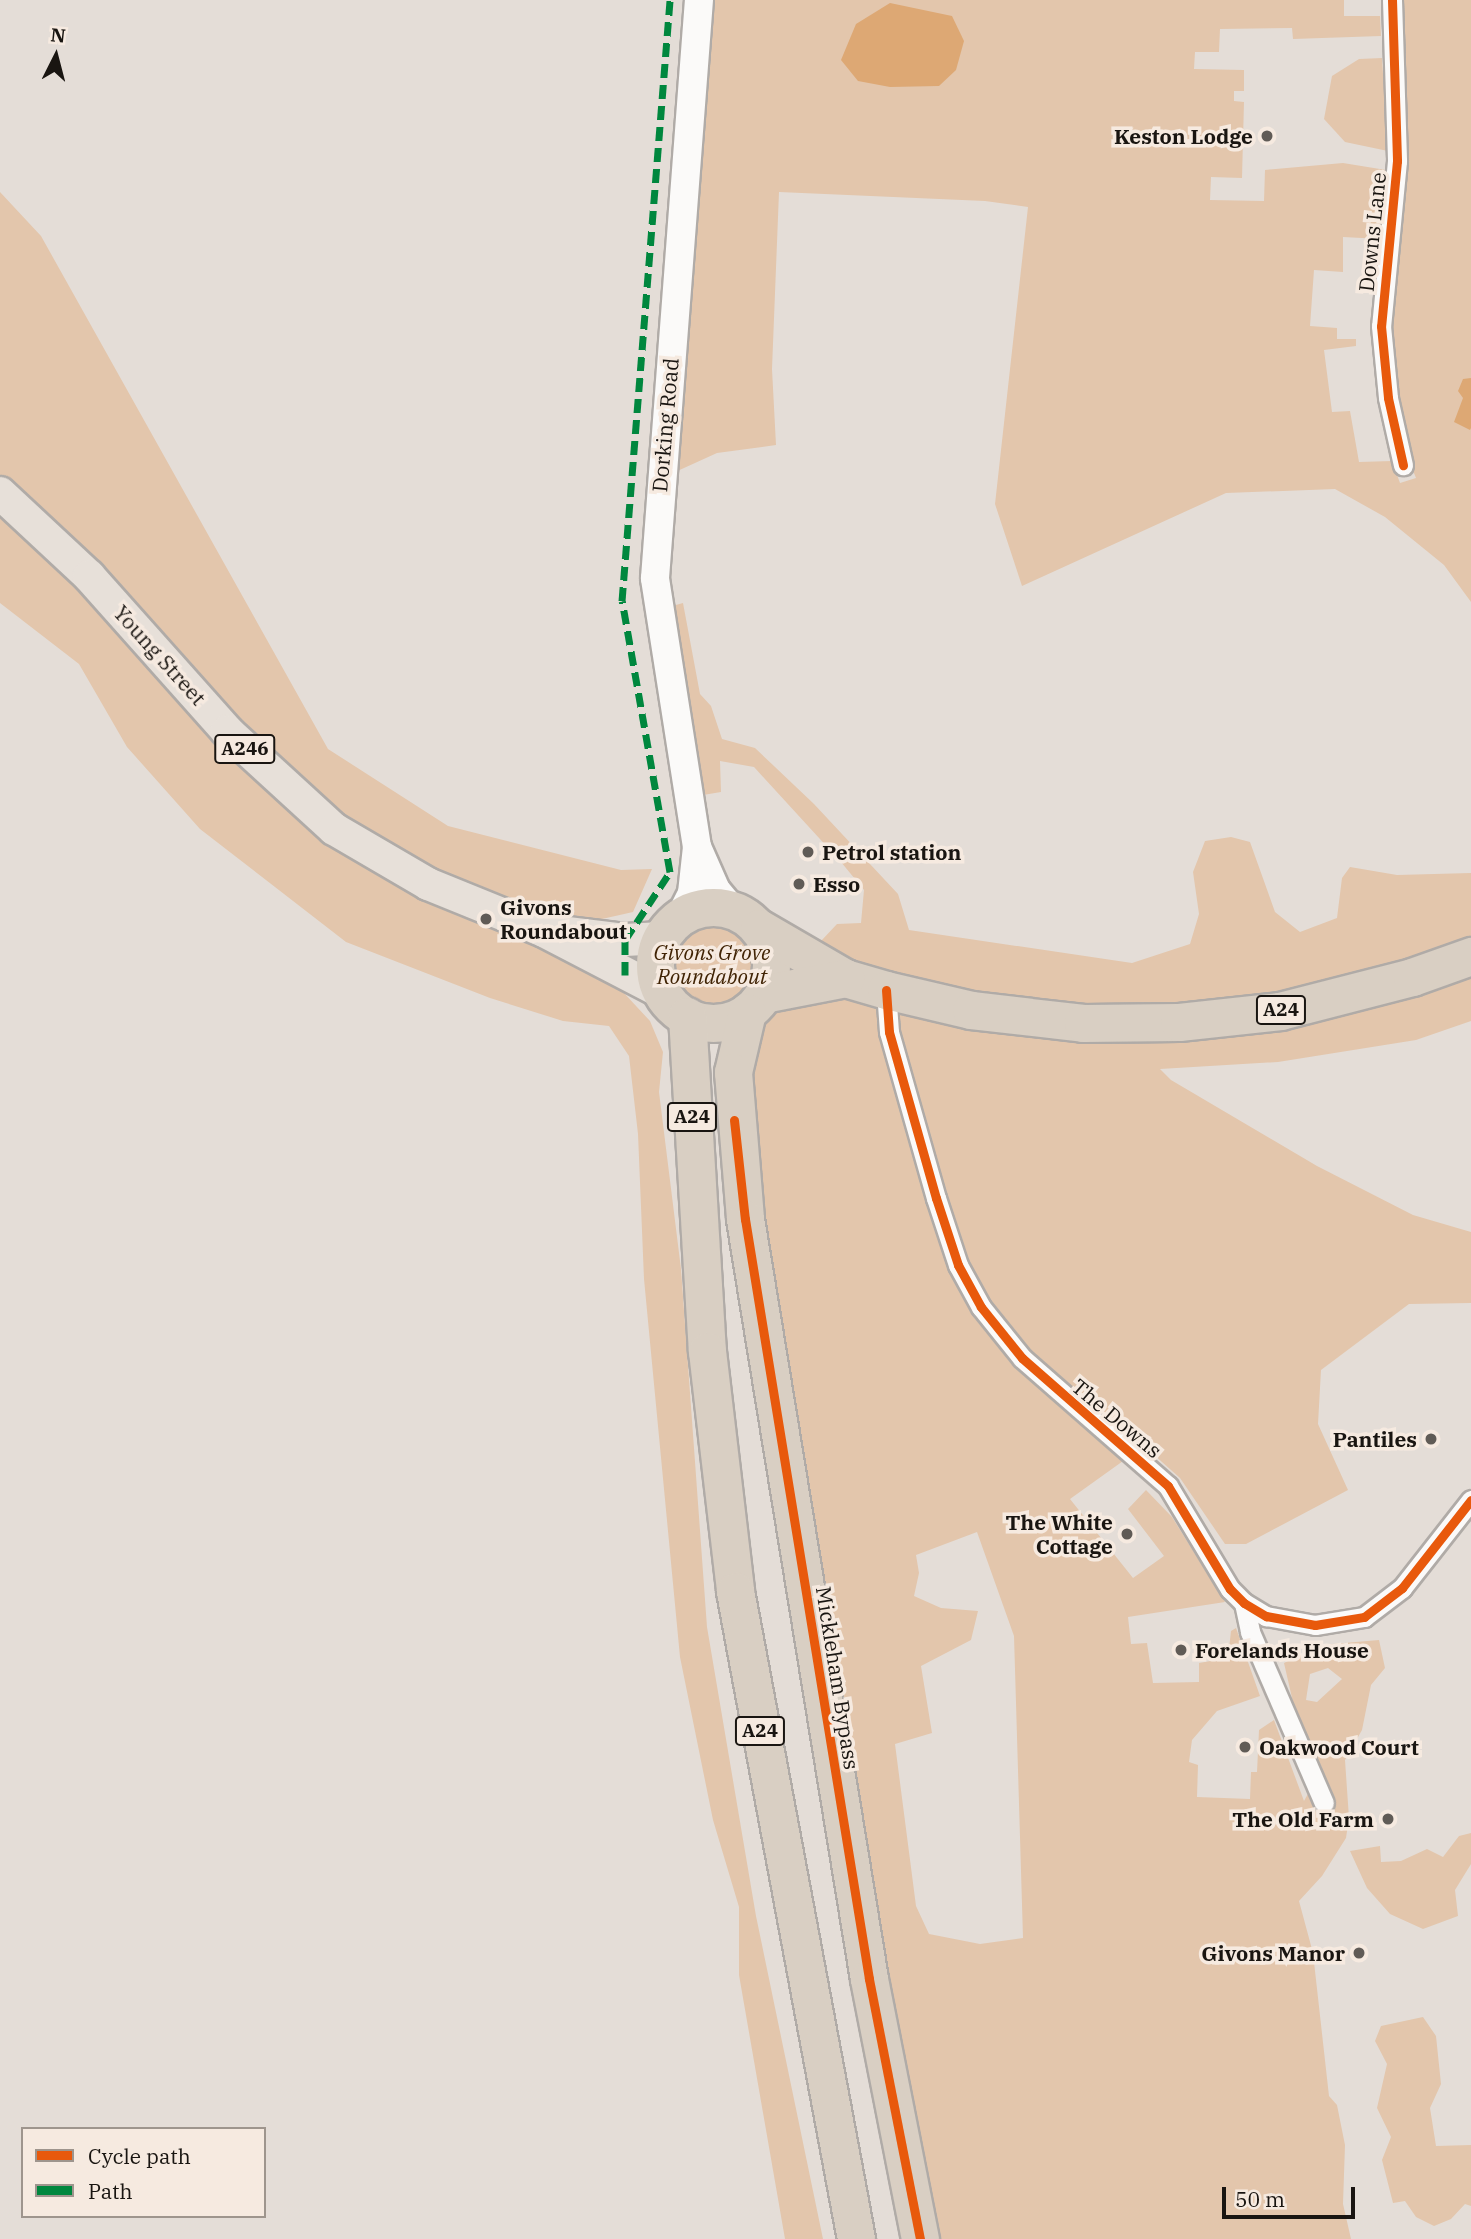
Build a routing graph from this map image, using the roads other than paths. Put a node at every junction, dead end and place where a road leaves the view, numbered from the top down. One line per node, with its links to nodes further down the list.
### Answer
1 (699, 0): 5 (main road, Dorking Road)
2 (1392, 0): 3 (street, Downs Lane)
3 (1403, 465)
4 (0, 493): 8 (main road, Young Street / A246)
5 (697, 847): 6 (main road, Dorking Road); 7 (main road, Dorking Road)
6 (746, 919): 7 (highway); 10 (highway, A24); 12 (highway)
7 (671, 927): 8 (main road, Young Street / A246); 13 (highway)
8 (544, 931): 13 (main road, Young Street / A246)
9 (1471, 956): 11 (highway, A24)
10 (845, 978): 11 (highway, A24); 12 (highway, A24)
11 (886, 990): 15 (street, The Downs)
12 (755, 1003): 13 (highway); 18 (highway, Mickleham Bypass / A24)
13 (675, 1005): 17 (highway, A24)
14 (1471, 1500): 15 (street, The Downs)
15 (1244, 1603): 16 (street, The Downs)
16 (1324, 1803)
17 (856, 2239)
18 (920, 2239)

